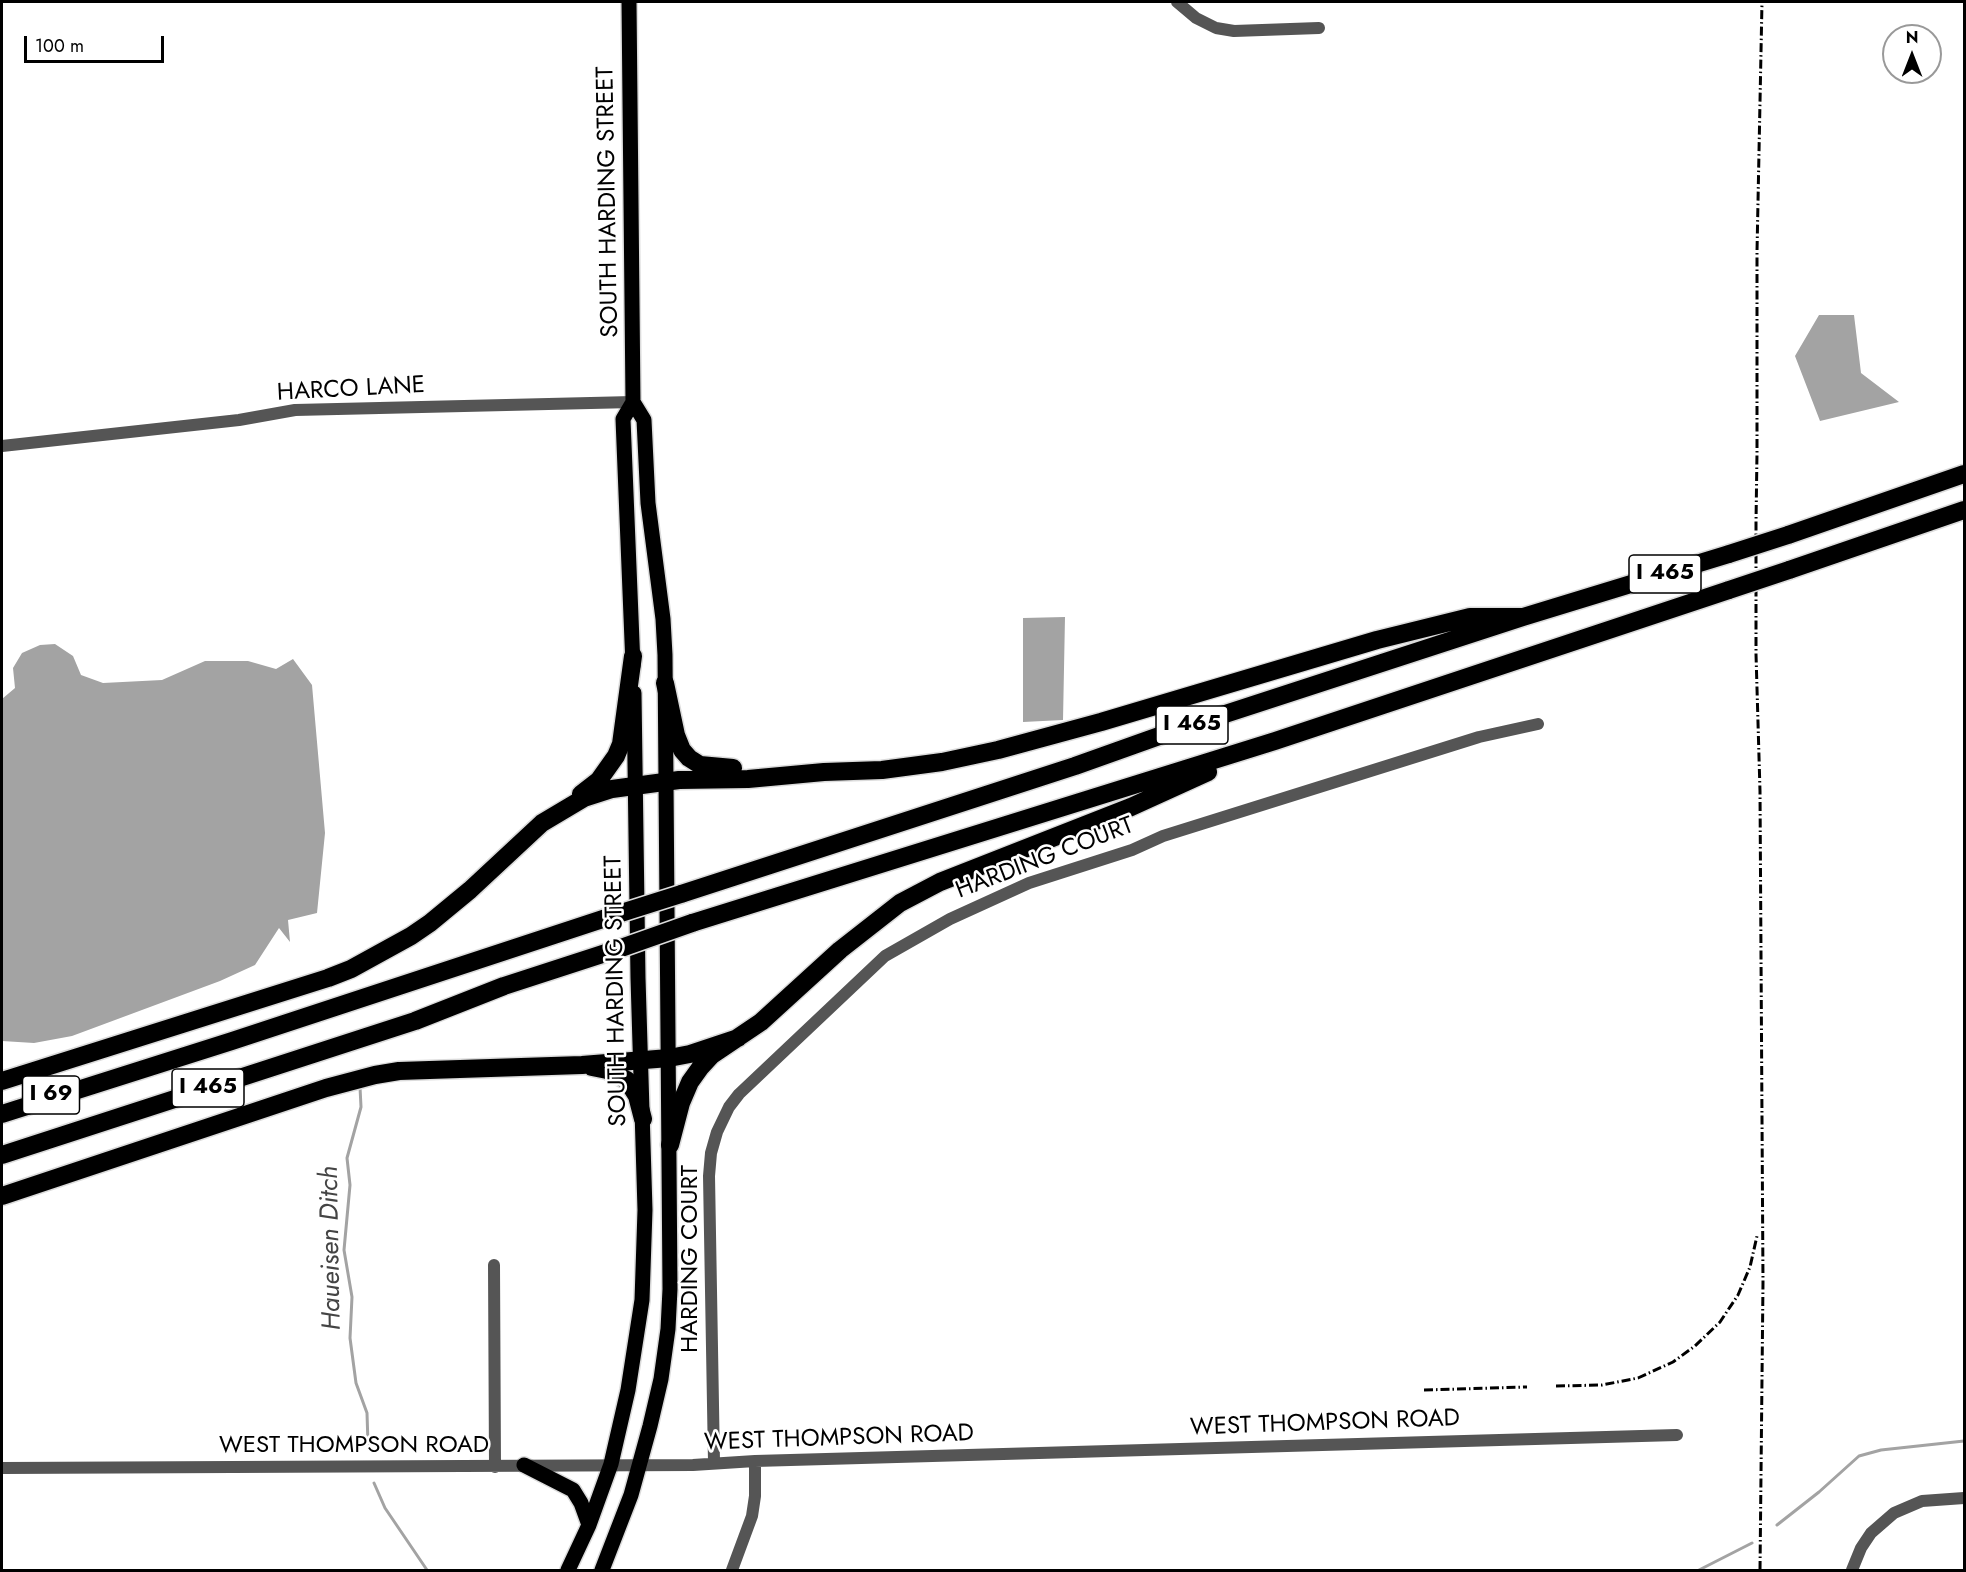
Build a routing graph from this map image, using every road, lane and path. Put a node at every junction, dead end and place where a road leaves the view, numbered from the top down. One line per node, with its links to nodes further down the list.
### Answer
1 (629, 2): 4 (main road, SOUTH HARDING STREET)
2 (1178, 2): 3 (street)
3 (1319, 28)
4 (633, 402): 5 (street, HARCO LANE); 9 (main road, SOUTH HARDING STREET); 10 (main road, SOUTH HARDING STREET)
5 (2, 446)
6 (1965, 474): 8 (highway, I 465, bridge)
7 (1965, 510): 12 (highway, I 465, bridge)
8 (1523, 617): 13 (highway); 22 (highway, I 465, bridge)
9 (633, 656): 15 (main road, SOUTH HARDING STREET); 16 (highway)
10 (665, 683): 13 (highway); 14 (main road, SOUTH HARDING STREET)
11 (1538, 724): 32 (street, HARDING COURT)
12 (1275, 741): 17 (highway); 27 (highway, I 465, bridge)
13 (824, 772): 14 (highway)
14 (665, 781): 15 (highway); 18 (main road, SOUTH HARDING STREET)
15 (636, 785): 16 (highway); 19 (main road, SOUTH HARDING STREET)
16 (563, 810): 21 (highway)
17 (738, 1038): 18 (highway); 26 (highway)
18 (669, 1058): 19 (highway); 26 (main road, SOUTH HARDING STREET)
19 (641, 1060): 20 (highway); 25 (main road, SOUTH HARDING STREET)
20 (582, 1065): 25 (highway); 28 (highway)
21 (2, 1081)
22 (100, 1082): 23 (highway, I 69); 24 (highway, I 465)
23 (2, 1107)
24 (2, 1114)
25 (643, 1119): 33 (main road, SOUTH HARDING STREET)
26 (670, 1145): 34 (main road, SOUTH HARDING STREET)
27 (2, 1155)
28 (2, 1196)
29 (494, 1264): 36 (street)
30 (1677, 1435): 31 (street, WEST THOMPSON ROAD)
31 (755, 1461): 32 (street, WEST THOMPSON ROAD); 42 (street)
32 (714, 1462): 34 (street, WEST THOMPSON ROAD)
33 (611, 1464): 34 (street, WEST THOMPSON ROAD); 35 (street, WEST THOMPSON ROAD); 39 (main road, SOUTH HARDING STREET)
34 (641, 1464): 41 (main road, SOUTH HARDING STREET)
35 (524, 1465): 36 (street, WEST THOMPSON ROAD); 39 (main road)
36 (495, 1467): 37 (street, WEST THOMPSON ROAD)
37 (2, 1468)
38 (1965, 1498): 43 (street)
39 (589, 1525): 40 (main road, SOUTH HARDING STREET)
40 (568, 1570)
41 (602, 1570)
42 (732, 1570)
43 (1852, 1570)

